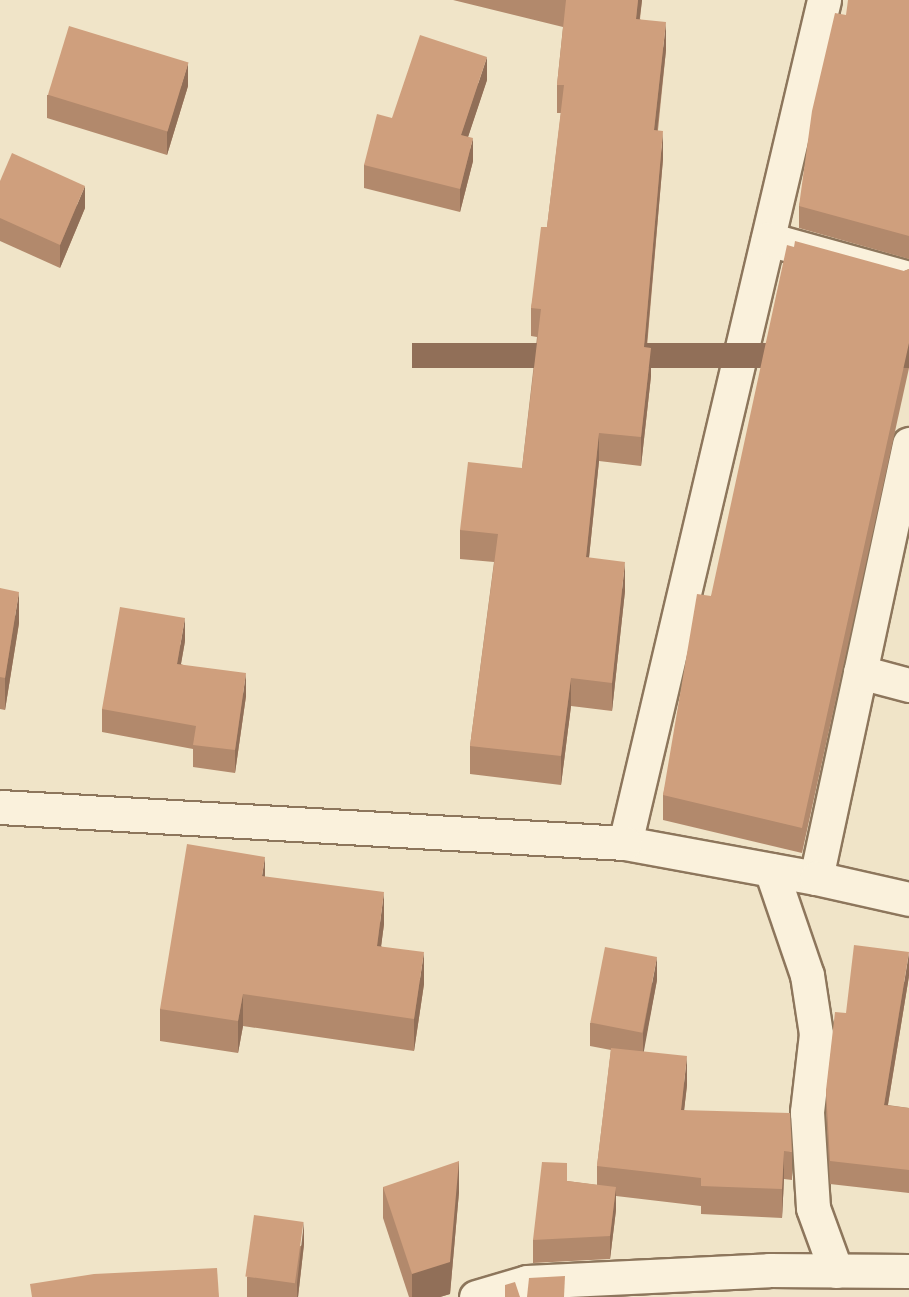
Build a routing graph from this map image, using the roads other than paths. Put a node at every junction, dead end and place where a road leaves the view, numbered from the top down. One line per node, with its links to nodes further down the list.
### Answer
1 (824, 0): 2 (street)
2 (768, 239): 3 (street); 9 (street)
3 (909, 278)
4 (909, 444): 5 (street)
5 (904, 494): 6 (street)
6 (860, 672): 7 (street); 11 (street)
7 (909, 686)
8 (0, 807): 9 (street)
9 (625, 843): 10 (street)
10 (771, 870): 11 (street); 13 (street)
11 (816, 878): 12 (street)
12 (909, 899)
13 (836, 1271): 14 (street); 15 (street)
14 (909, 1271)
15 (476, 1297)

